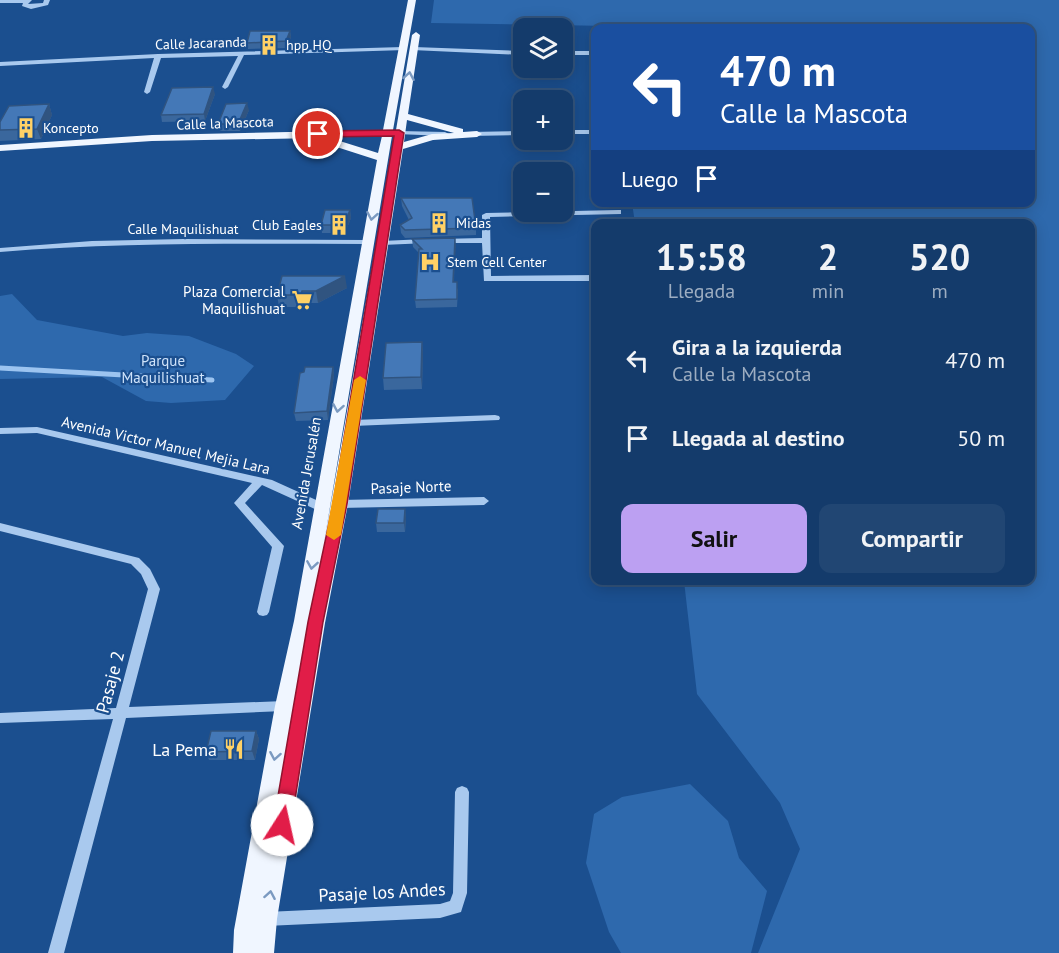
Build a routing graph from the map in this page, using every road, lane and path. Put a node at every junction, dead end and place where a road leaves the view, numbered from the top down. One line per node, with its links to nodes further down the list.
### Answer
1 (28, 0): 2 (street); 4 (street)
2 (47, 0)
3 (412, 0): 6 (main road, Avenida Jerusalén)
4 (0, 1)
5 (418, 26): 7 (main road, Avenida Jerusalén)
6 (404, 49): 8 (street, Calle Jacaranda); 19 (main road, Avenida Jerusalén)
7 (414, 49): 9 (street); 16 (main road, Avenida Jerusalén, one-way to 7)
8 (242, 53): 12 (street, Calle Jacaranda); 14 (street)
9 (513, 53)
10 (573, 53): 11 (street)
11 (591, 53)
12 (158, 56): 13 (street, Calle Jacaranda); 15 (street)
13 (0, 64)
14 (225, 87)
15 (147, 92)
16 (402, 115): 19 (main road, Avenida Jerusalén); 22 (main road)
17 (573, 132): 18 (street)
18 (591, 132)
19 (393, 133): 21 (main road, Calle la Mascota); 22 (main road, Calle la Mascota); 24 (main road, Avenida Jerusalén); 27 (main road, Avenida Jerusalén)
20 (513, 133): 22 (street)
21 (295, 134): 23 (main road, Calle la Mascota); 24 (main road)
22 (477, 134)
23 (0, 148)
24 (382, 158): 27 (main road, Avenida Jerusalén, one-way to 27)
25 (618, 212): 26 (street)
26 (486, 240): 27 (street, Calle Maquilishuat); 29 (street)
27 (375, 242): 28 (street, Calle Maquilishuat); 31 (main road, Avenida Jerusalén); 36 (main road, Avenida Jerusalén, one-way to 36)
28 (0, 250)
29 (591, 278)
30 (495, 418): 31 (street)
31 (353, 423): 35 (main road, Avenida Jerusalén)
32 (0, 431): 33 (street, Avenida Victor Manuel Mejia Lara)
33 (260, 482): 36 (street, Avenida Victor Manuel Mejia Lara); 38 (street)
34 (484, 501): 35 (street, Pasaje Norte)
35 (340, 504): 43 (main road, Avenida Jerusalén, one-way to 35)
36 (321, 507): 39 (main road, Avenida Jerusalén, one-way to 39)
37 (0, 527): 40 (street, Pasaje 2)
38 (263, 612)
39 (284, 706): 40 (street); 45 (main road, Avenida Jerusalén, one-way to 45)
40 (120, 712): 41 (street); 44 (street, Pasaje 2)
41 (0, 718)
42 (462, 792): 43 (street, Pasaje los Andes)
43 (266, 919): 46 (main road, Avenida Jerusalén)
44 (56, 953)
45 (240, 953)
46 (263, 953)

